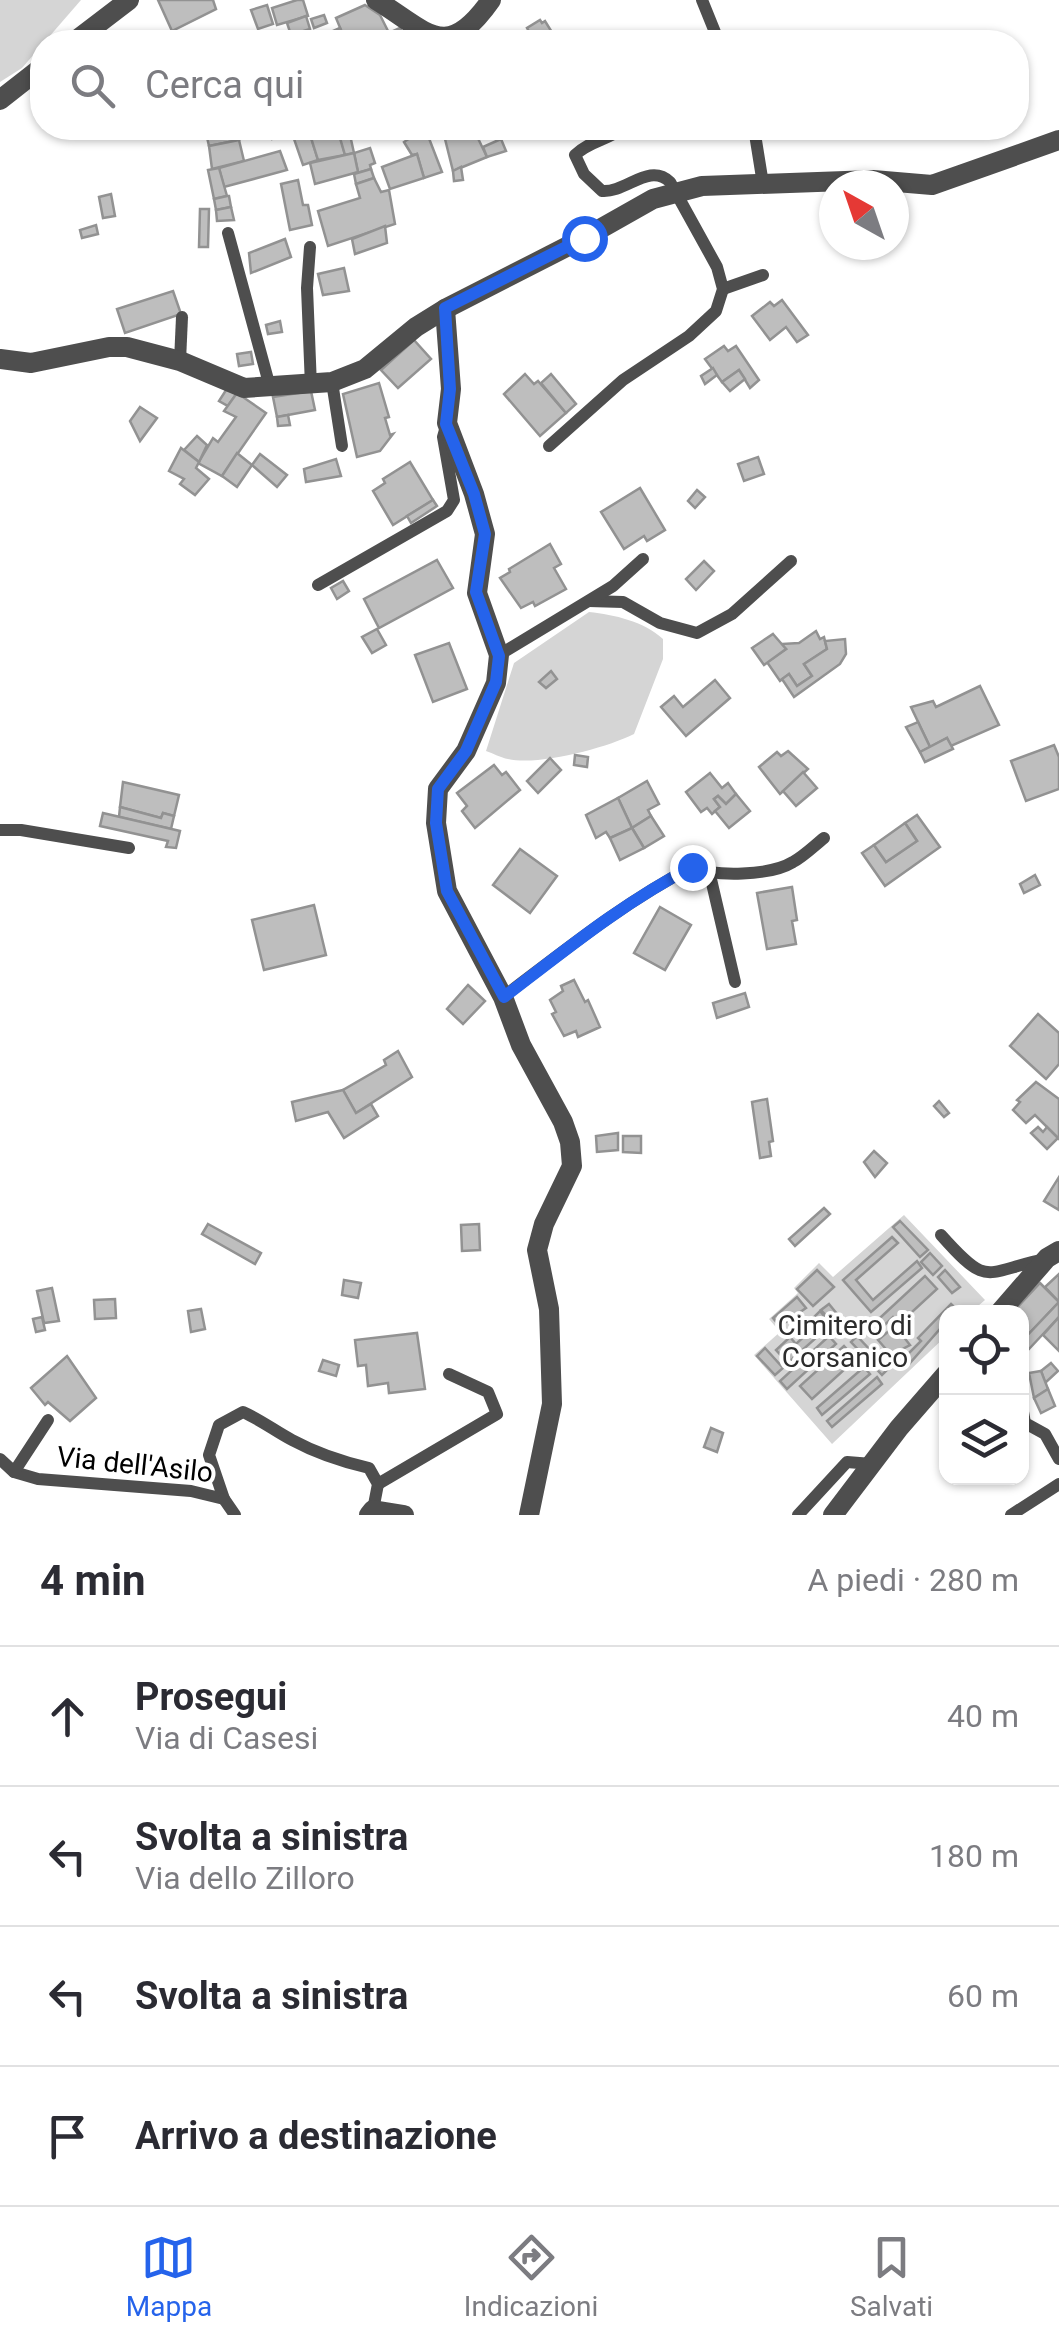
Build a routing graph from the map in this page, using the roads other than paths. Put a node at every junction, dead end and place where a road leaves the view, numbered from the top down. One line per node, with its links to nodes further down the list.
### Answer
1 (129, 0): 5 (street)
2 (376, 0): 6 (street)
3 (491, 0): 7 (street)
4 (702, 0): 8 (lane)
5 (90, 30)
6 (419, 30)
7 (466, 30)
8 (714, 30)
9 (30, 76): 10 (street)
10 (0, 100)
11 (605, 140): 15 (lane)
12 (756, 140): 14 (lane)
13 (1059, 140): 14 (street)
14 (763, 184): 15 (street)
15 (674, 193): 19 (lane); 20 (street)
16 (228, 233): 25 (lane)
17 (310, 247): 24 (lane)
18 (763, 275): 19 (lane)
19 (723, 289): 28 (lane)
20 (445, 308): 24 (street); 26 (street)
21 (182, 316): 23 (lane)
22 (0, 359): 23 (street)
23 (180, 361): 25 (street)
24 (322, 384): 25 (street); 27 (lane)
25 (270, 386)
26 (446, 424): 31 (lane); 33 (street)
27 (342, 446)
28 (550, 446)
29 (643, 559): 32 (lane)
30 (791, 562): 32 (lane)
31 (318, 585)
32 (589, 600): 33 (lane)
33 (499, 656): 39 (street)
34 (0, 830): 36 (lane)
35 (824, 838): 37 (lane)
36 (129, 848)
37 (710, 875): 38 (lane); 39 (lane)
38 (735, 982)
39 (504, 997): 57 (street)
40 (941, 1235): 41 (lane)
41 (1053, 1255): 42 (street)
42 (1007, 1305)
43 (449, 1374): 51 (lane)
44 (939, 1383): 49 (street)
45 (48, 1420): 50 (lane)
46 (1029, 1425): 47 (lane)
47 (1059, 1459)
48 (0, 1460): 50 (lane, Via dell'Asilo)
49 (872, 1464): 58 (lane); 59 (street)
50 (14, 1472): 53 (lane, Via dell'Asilo)
51 (378, 1484): 53 (lane, Via dell'Asilo); 54 (lane)
52 (1059, 1484): 60 (lane)
53 (224, 1499): 55 (lane)
54 (371, 1512): 56 (street)
55 (234, 1515)
56 (404, 1515)
57 (530, 1515)
58 (798, 1515)
59 (833, 1515)
60 (1011, 1515)

